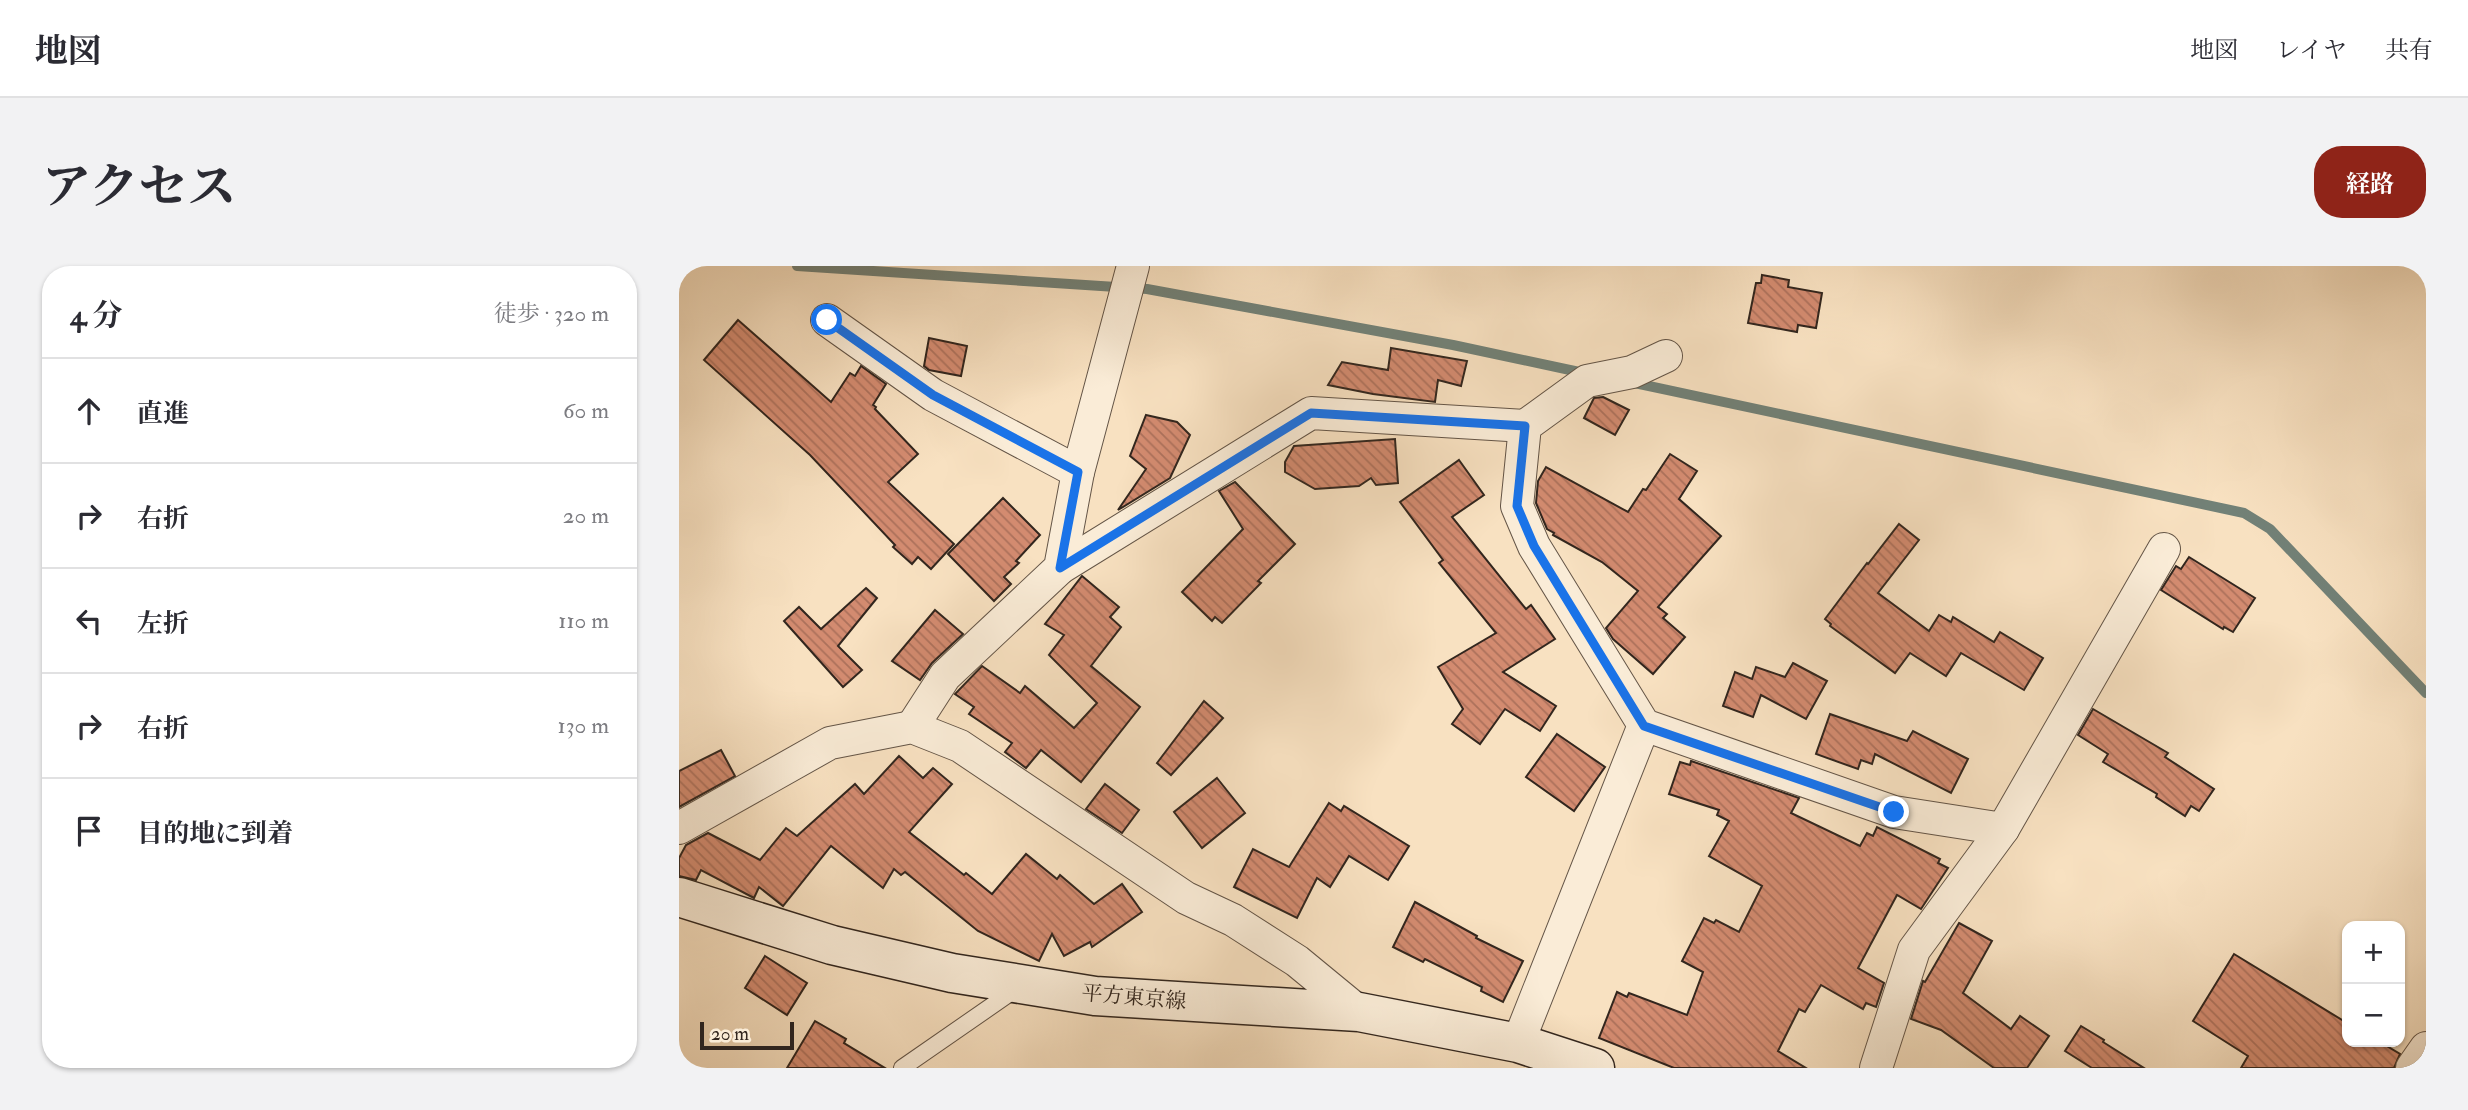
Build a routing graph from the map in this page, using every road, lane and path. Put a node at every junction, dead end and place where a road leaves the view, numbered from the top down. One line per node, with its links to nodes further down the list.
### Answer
1 (1133, 266): 5 (street)
2 (827, 320): 5 (street)
3 (1666, 356): 4 (street)
4 (1525, 426): 7 (street); 8 (street)
5 (1078, 472): 7 (street)
6 (2164, 549): 11 (street)
7 (1060, 568): 9 (street)
8 (1644, 726): 11 (street); 15 (street)
9 (912, 727): 10 (street); 14 (street)
10 (679, 828)
11 (2003, 829): 19 (street)
12 (679, 897): 13 (main road, 平方東京線)
13 (1023, 984): 14 (main road, 平方東京線); 18 (lane)
14 (1359, 1012): 15 (main road, 平方東京線)
15 (1518, 1043): 17 (main road, 平方東京線)
16 (2426, 1048): 20 (street)
17 (1570, 1064)
18 (902, 1068)
19 (1876, 1068)
20 (2412, 1068)

